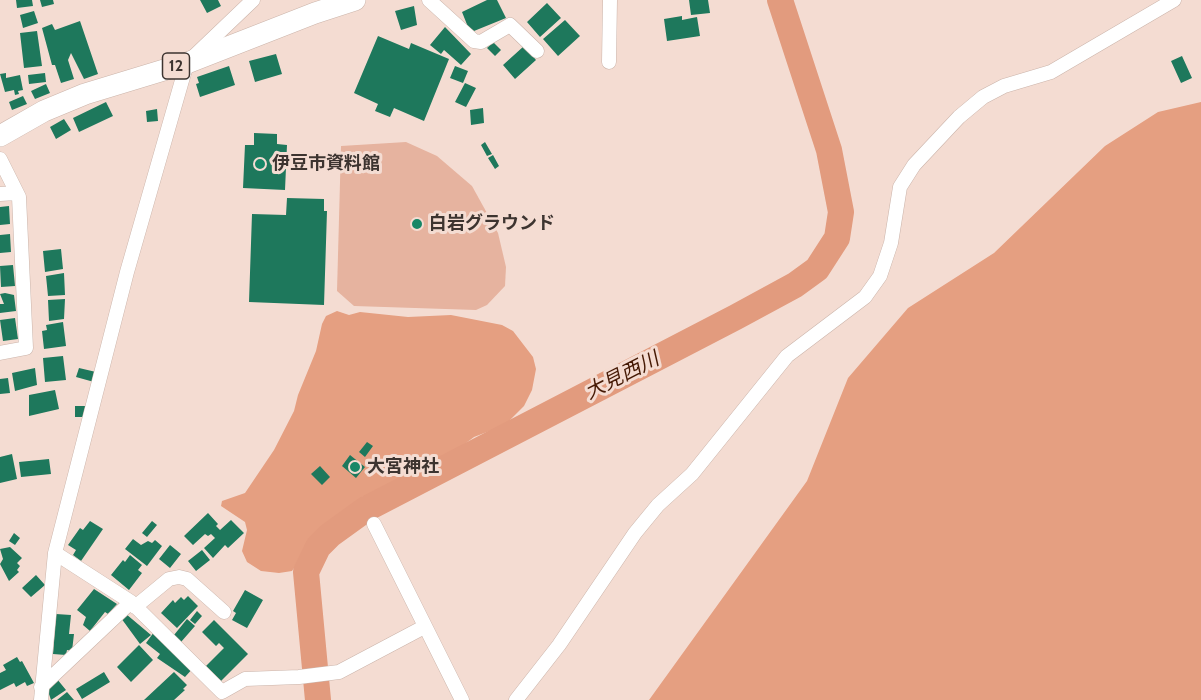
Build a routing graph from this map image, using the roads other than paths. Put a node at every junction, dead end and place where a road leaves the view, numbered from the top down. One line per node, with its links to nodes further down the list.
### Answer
1 (253, 0): 9 (street)
2 (355, 0): 6 (main road, 12)
3 (429, 0): 7 (street)
4 (610, 0): 8 (street)
5 (1174, 0): 22 (street)
6 (318, 6): 9 (main road, 12)
7 (537, 51)
8 (609, 62)
9 (187, 63): 10 (main road, 12); 16 (street)
10 (0, 136)
11 (0, 159): 12 (street)
12 (17, 193): 13 (street); 14 (street)
13 (0, 194)
14 (0, 353)
15 (374, 524): 19 (street)
16 (55, 553): 17 (street); 20 (street)
17 (133, 604): 18 (street); 19 (street); 20 (street)
18 (224, 612)
19 (424, 627): 21 (street)
20 (41, 693)
21 (462, 700)
22 (516, 700)

